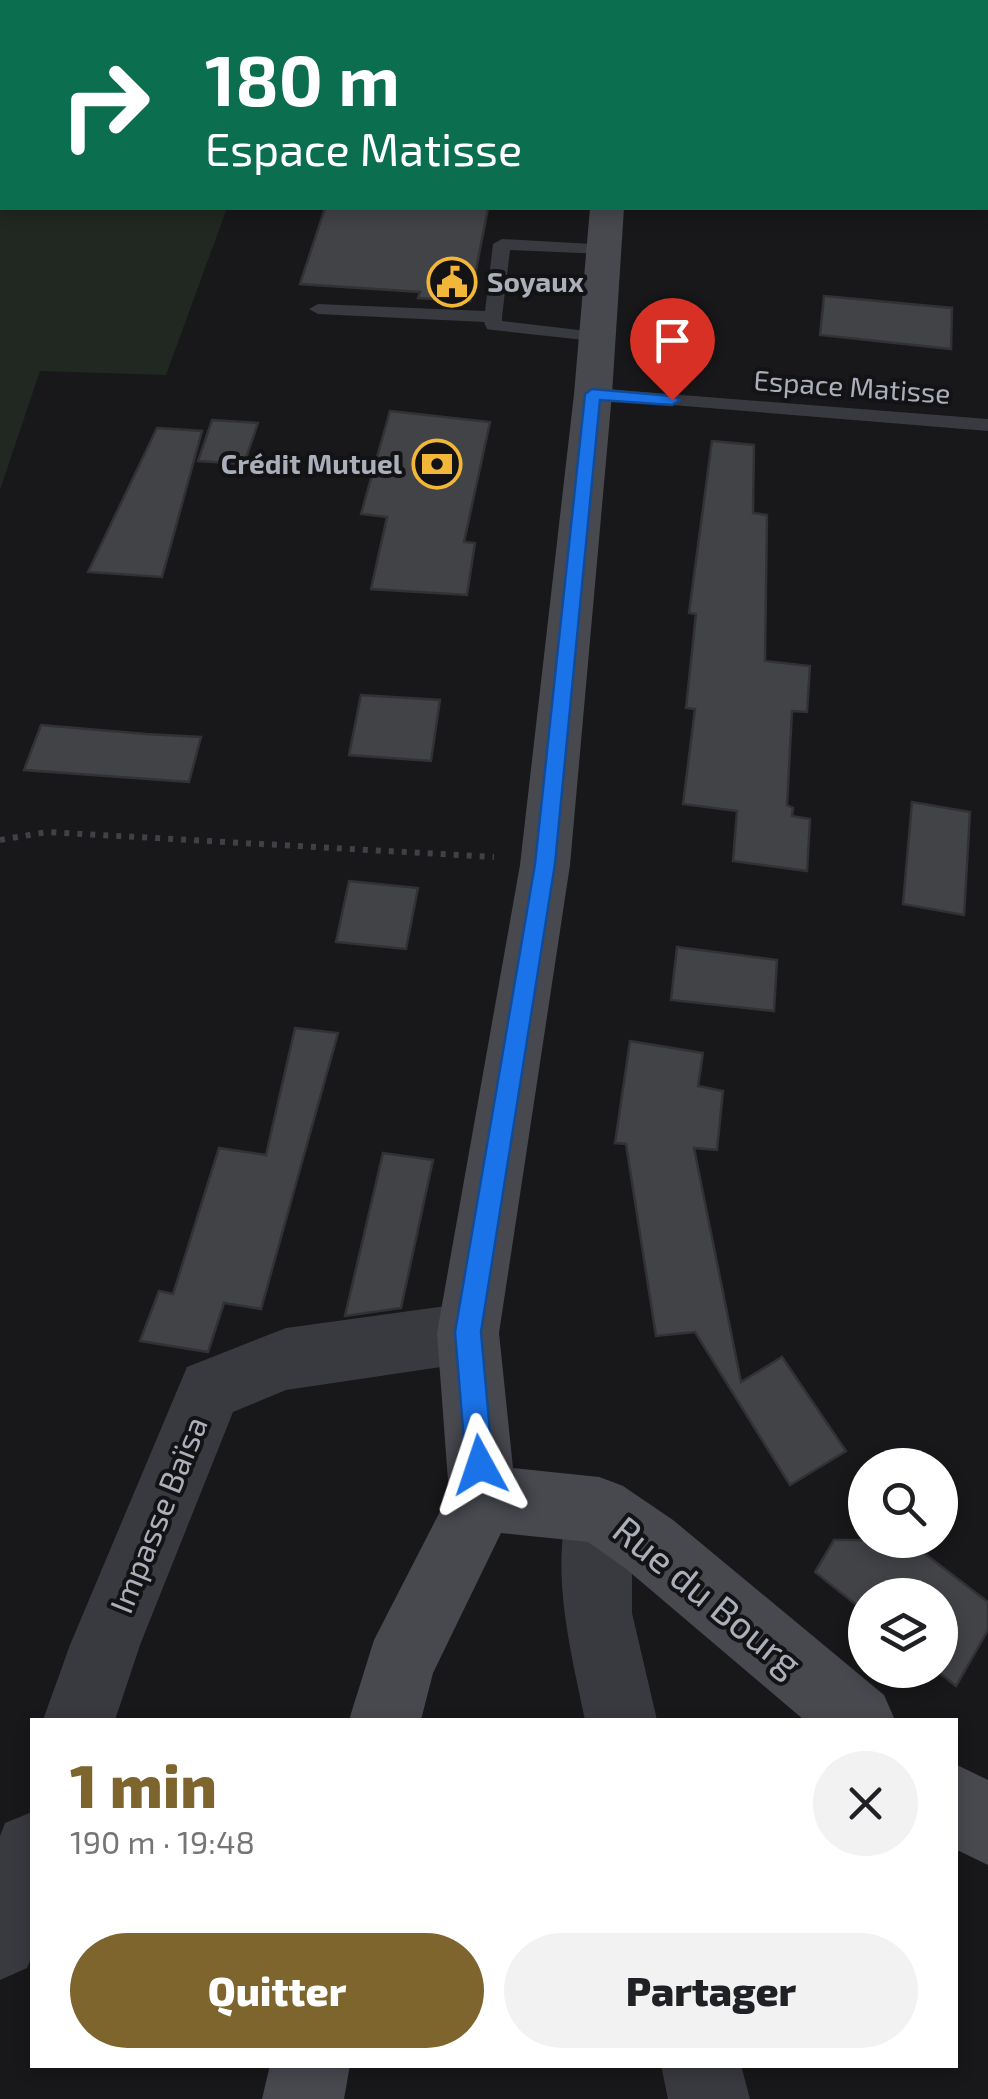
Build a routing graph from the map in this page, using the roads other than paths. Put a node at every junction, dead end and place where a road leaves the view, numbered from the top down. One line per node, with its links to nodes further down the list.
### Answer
1 (607, 210): 2 (main road)
2 (604, 250): 4 (lane); 5 (main road)
3 (318, 308): 4 (lane)
4 (493, 318): 5 (lane)
5 (596, 338): 6 (main road)
6 (592, 394): 7 (lane, Espace Matisse); 8 (main road)
7 (988, 425)
8 (468, 1332): 9 (main road); 11 (street, Impasse Baïsa)
9 (483, 1498): 10 (main road, Rue du Bourg); 12 (main road)
10 (599, 1510): 13 (street); 14 (main road, Rue du Bourg)
11 (79, 1718)
12 (386, 1718)
13 (621, 1718)
14 (857, 1718)
15 (958, 1803): 16 (main road)
16 (988, 1828)
17 (30, 1856): 18 (street)
18 (0, 1941)
19 (309, 2068): 21 (main road)
20 (702, 2068): 22 (street)
21 (302, 2099)
22 (709, 2099)

